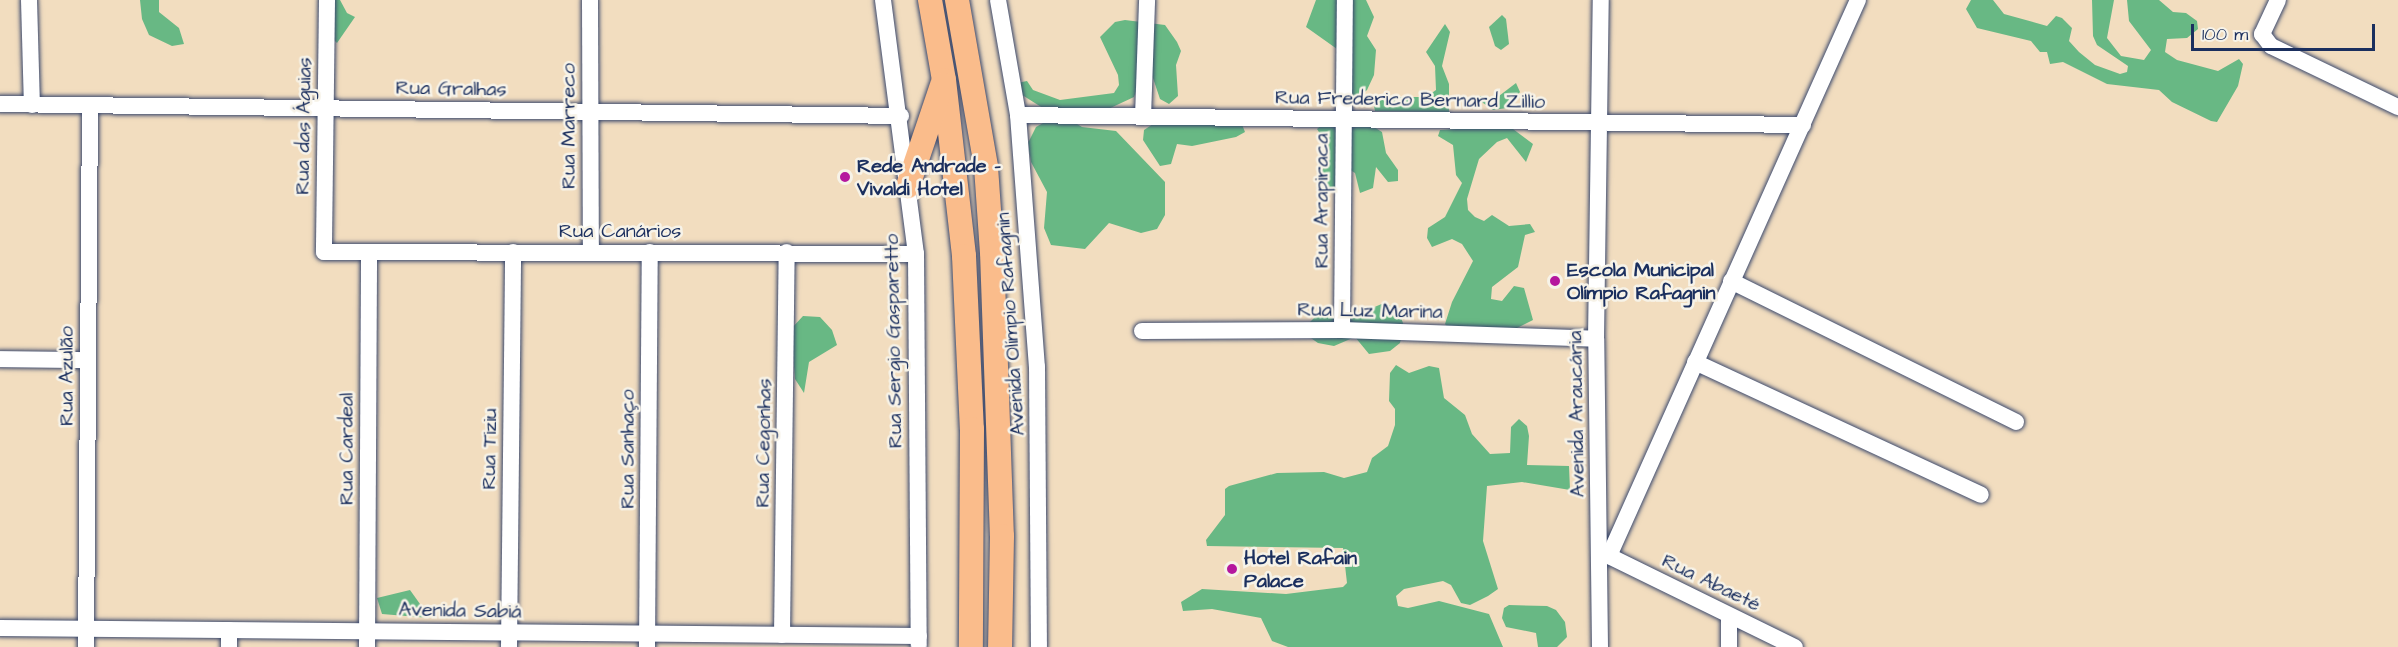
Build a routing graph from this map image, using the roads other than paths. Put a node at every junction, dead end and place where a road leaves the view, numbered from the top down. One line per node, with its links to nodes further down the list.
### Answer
1 (29, 0): 15 (street)
2 (327, 0): 18 (street, Rua das Águias)
3 (590, 0): 19 (street, Rua Marreco)
4 (883, 0): 21 (street, Rua Sergio Gasparetto)
5 (930, 0): 13 (highway)
6 (957, 0): 55 (highway)
7 (998, 0): 20 (street, Avenida Olímpio Rafagnin)
8 (1147, 0): 22 (street)
9 (1345, 0): 23 (street, Rua Arapiraca)
10 (1601, 0): 24 (street, Avenida Araucária)
11 (1858, 0): 25 (street)
12 (2278, 0): 17 (street)
13 (944, 80): 26 (highway); 54 (highway)
14 (0, 104): 15 (street, Rua Gralhas)
15 (32, 105): 16 (street, Rua Gralhas)
16 (90, 105): 18 (street, Rua Gralhas); 39 (street, Rua Azulão)
17 (2398, 107)
18 (326, 108): 19 (street, Rua Gralhas); 27 (street, Rua das Águias)
19 (589, 112): 21 (street, Rua Gralhas); 30 (street, Rua Marreco)
20 (1018, 115): 22 (street, Rua Frederico Bernard Zillio); 56 (street, Avenida Olímpio Rafagnin)
21 (901, 116): 26 (street, Rua Sergio Gasparetto)
22 (1143, 117): 23 (street, Rua Frederico Bernard Zillio)
23 (1344, 120): 24 (street, Rua Frederico Bernard Zillio); 35 (street, Rua Arapiraca)
24 (1599, 124): 25 (street, Rua Frederico Bernard Zillio); 37 (street, Avenida Araucária)
25 (1803, 125): 34 (street)
26 (908, 186): 33 (street, Rua Sergio Gasparetto)
27 (324, 252): 28 (street, Rua Canários)
28 (369, 252): 29 (street, Rua Canários); 49 (street, Rua Cardeal)
29 (513, 252): 30 (street, Rua Canários); 50 (street, Rua Tiziu)
30 (591, 252): 31 (street, Rua Canários)
31 (650, 252): 32 (street, Rua Canários); 51 (street, Rua Sanhaço)
32 (787, 252): 33 (street, Rua Canários); 47 (street, Rua Cegonhas)
33 (916, 254): 52 (street, Rua Sergio Gasparetto)
34 (1731, 281): 40 (street); 41 (street)
35 (1342, 330): 36 (street, Rua Luz Marina); 37 (street, Rua Luz Marina)
36 (1142, 331)
37 (1596, 339): 43 (street, Avenida Araucária)
38 (0, 358): 39 (street)
39 (88, 360): 46 (street, Rua Azulão)
40 (1695, 362): 42 (street); 43 (street)
41 (2016, 422)
42 (1981, 495)
43 (1605, 555): 44 (street, Rua Abaeté); 57 (street, Avenida Araucária)
44 (1730, 616): 58 (street); 59 (street, Rua Abaeté)
45 (0, 628): 46 (street, Avenida Sabiá)
46 (86, 629): 48 (street, Avenida Sabiá); 53 (street, Rua Azulão)
47 (782, 635): 51 (street, Avenida Sabiá); 52 (street, Avenida Sabiá)
48 (229, 639): 49 (street, Avenida Sabiá)
49 (367, 639): 50 (street, Avenida Sabiá)
50 (509, 640): 51 (street, Avenida Sabiá)
51 (647, 640)
52 (919, 641)
53 (86, 647)
54 (970, 647)
55 (1000, 647)
56 (1039, 647)
57 (1600, 647)
58 (1729, 647)
59 (1796, 647)

